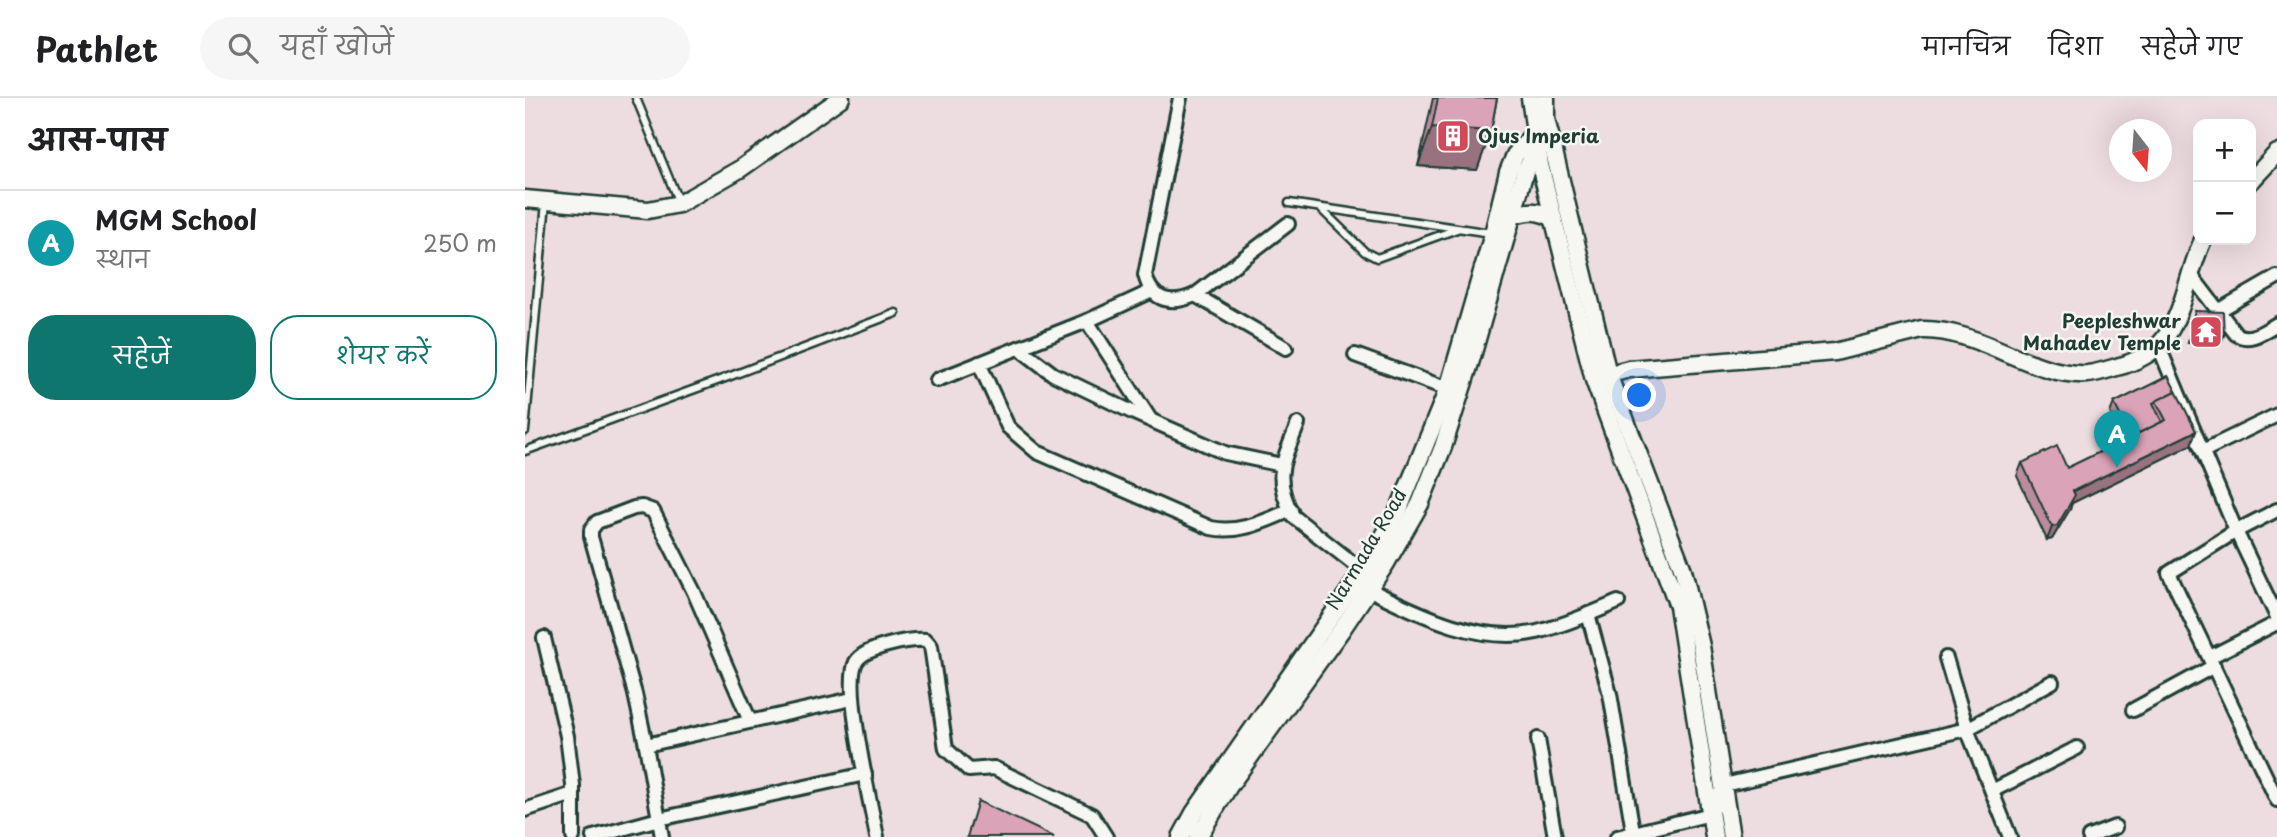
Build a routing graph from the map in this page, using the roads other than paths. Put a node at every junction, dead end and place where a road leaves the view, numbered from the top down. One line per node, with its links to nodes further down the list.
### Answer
1 (636, 98): 13 (lane)
2 (841, 98): 13 (street)
3 (1180, 98): 23 (street)
4 (1530, 98): 6 (street)
5 (1546, 98): 6 (street)
6 (1544, 128): 7 (street, Narmada Road); 19 (street); 34 (street)
7 (1538, 147): 15 (street, Narmada Road); 16 (street)
8 (2277, 153): 9 (street)
9 (2256, 176)
10 (525, 199): 11 (street)
11 (546, 202): 13 (street); 40 (lane)
12 (1289, 203): 14 (lane)
13 (679, 204)
14 (1319, 207): 18 (lane); 18 (lane)
15 (1512, 216): 16 (street); 48 (street, Narmada Road)
16 (1553, 218): 34 (street)
17 (1288, 224): 24 (street)
18 (1459, 229): 19 (lane)
19 (1493, 234): 36 (street)
20 (2201, 245): 21 (street)
21 (2191, 275): 25 (street); 29 (street)
22 (2277, 277): 25 (street)
23 (1152, 291): 24 (street); 27 (street)
24 (1195, 295): 31 (street)
25 (2218, 311): 28 (street)
26 (896, 313): 41 (lane)
27 (1087, 321): 30 (street); 38 (street)
28 (2277, 324)
29 (2159, 346): 34 (street); 42 (street)
30 (1019, 348): 33 (street); 38 (street)
31 (1286, 348)
32 (1355, 355): 36 (street)
33 (979, 363): 35 (street); 44 (street)
34 (1601, 377): 65 (street); 70 (street)
35 (937, 380)
36 (1448, 389): 47 (street)
37 (2277, 415): 42 (street)
38 (1150, 420): 43 (street)
39 (1298, 424): 43 (street)
40 (525, 431)
41 (525, 451)
42 (2203, 451): 46 (street)
43 (1282, 466): 44 (street)
44 (1290, 510): 47 (street)
45 (2277, 510): 46 (street)
46 (2236, 531): 51 (street); 55 (street)
47 (1363, 571): 79 (street)
48 (1369, 589): 50 (street); 80 (street, Narmada Road)
49 (1618, 601): 50 (street)
50 (1588, 614): 73 (street)
51 (2277, 617)
52 (2277, 623): 55 (street)
53 (544, 638): 67 (street)
54 (1946, 658): 60 (street)
55 (2212, 662): 58 (street); 68 (street)
56 (2052, 682): 60 (street)
57 (852, 699): 59 (street); 64 (street); 78 (street)
58 (2133, 710)
59 (750, 721): 62 (street); 62 (street)
60 (1967, 729): 65 (street); 66 (street)
61 (1538, 739): 81 (street)
62 (646, 745): 71 (street)
63 (2077, 748): 66 (street)
64 (865, 774): 71 (street); 77 (street)
65 (1724, 785): 70 (street); 84 (street)
66 (1991, 791): 85 (street)
67 (573, 794): 69 (street); 74 (street)
68 (2277, 800)
69 (525, 810)
70 (1711, 814): 73 (street); 83 (street)
71 (659, 819): 75 (street); 76 (street)
72 (2115, 827): 86 (street)
73 (1634, 835): 82 (street)
74 (573, 837)
75 (593, 837)
76 (662, 837)
77 (877, 837)
78 (1107, 837)
79 (1181, 837)
80 (1198, 837)
81 (1555, 837)
82 (1618, 837)
83 (1714, 837)
84 (1731, 837)
85 (2009, 837)
86 (2089, 837)

